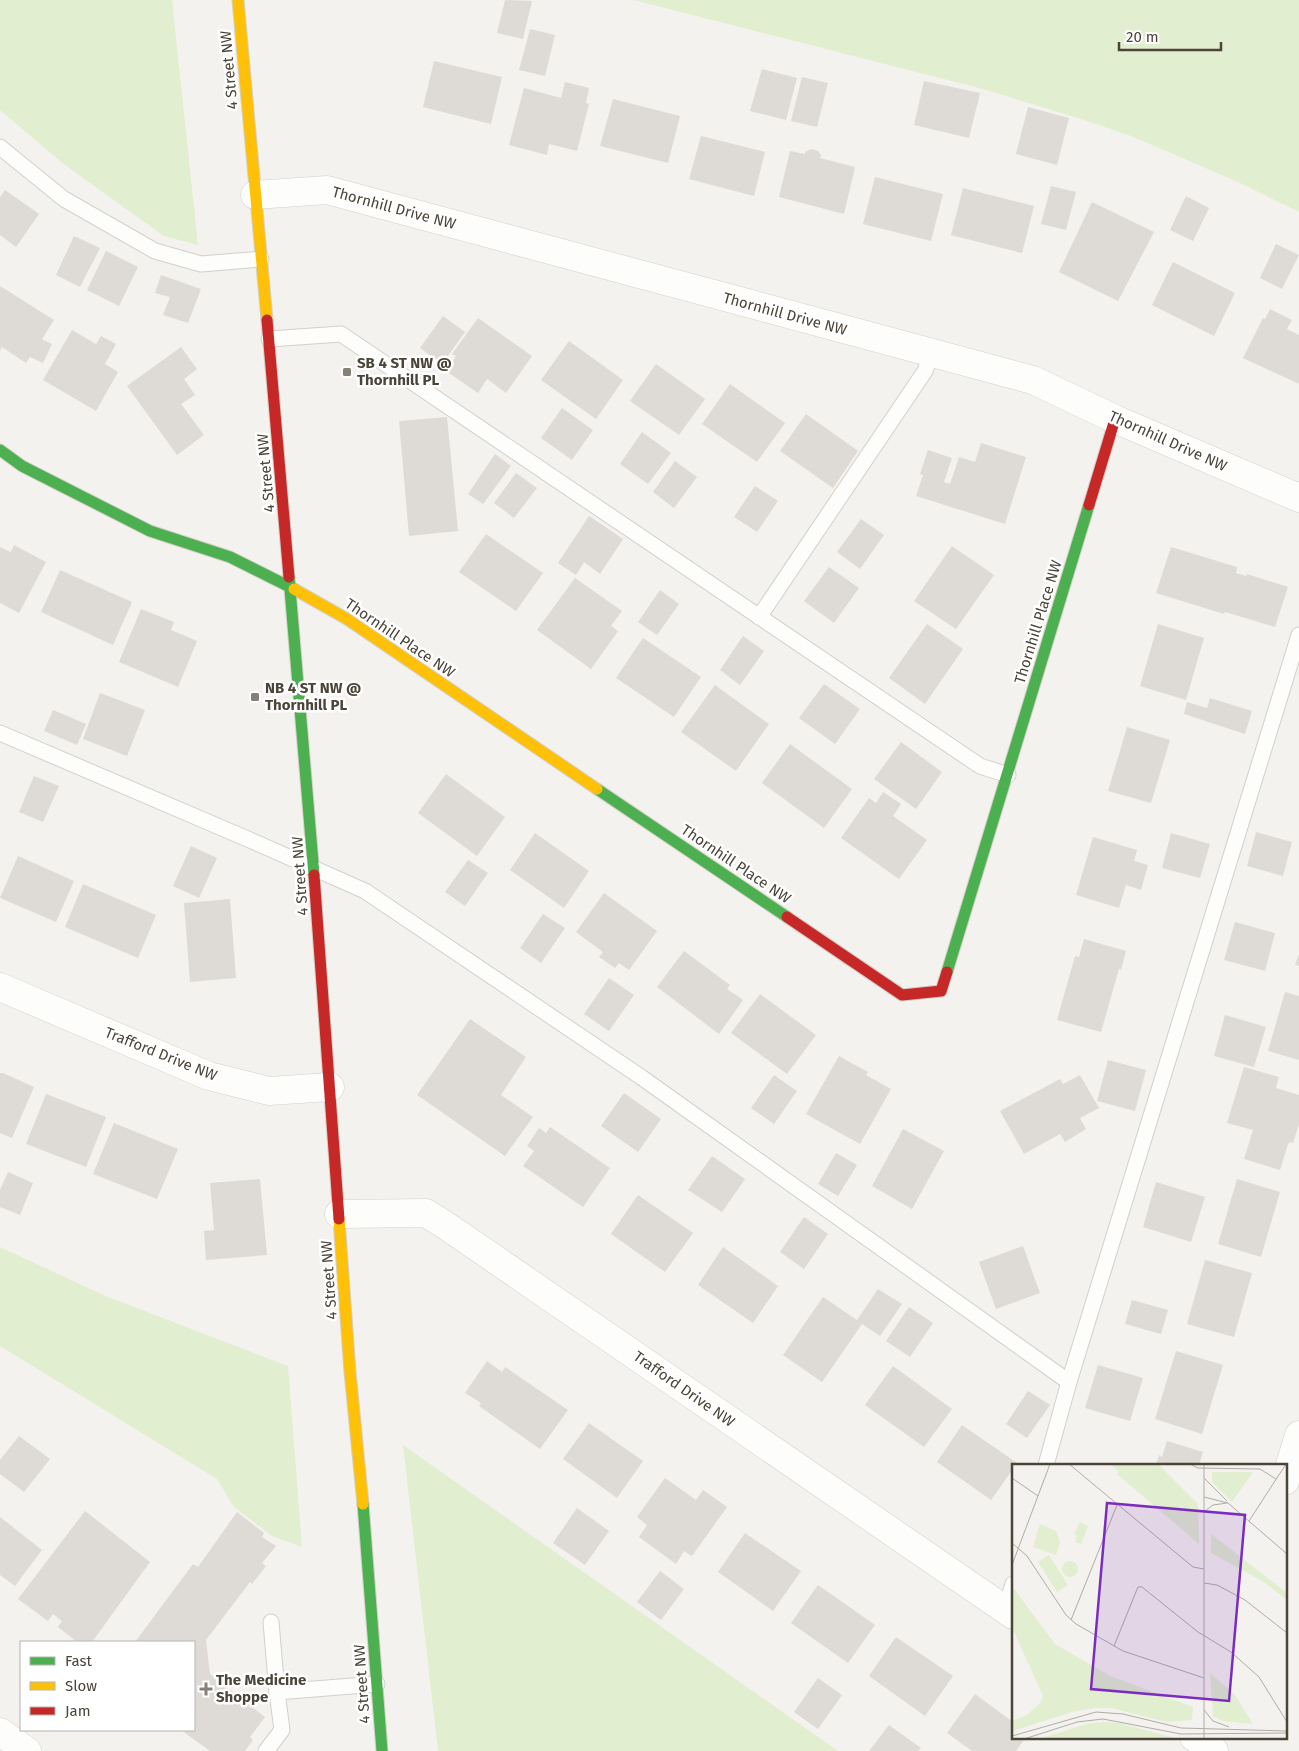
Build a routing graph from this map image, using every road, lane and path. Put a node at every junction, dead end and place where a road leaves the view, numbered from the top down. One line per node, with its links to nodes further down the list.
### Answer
1 (238, 0): 3 (main road, 4 Street NW)
2 (0, 147): 4 (lane)
3 (255, 195): 4 (main road, 4 Street NW); 6 (street, Thornhill Drive NW)
4 (261, 259): 5 (main road, 4 Street NW)
5 (269, 339): 10 (main road, 4 Street NW); 11 (lane)
6 (931, 354): 7 (street, Thornhill Drive NW); 11 (lane)
7 (1116, 418): 9 (street, Thornhill Drive NW); 14 (main road, Thornhill Place NW)
8 (0, 450): 10 (main road, Thornhill Place NW)
9 (1299, 498)
10 (291, 587): 14 (main road, Thornhill Place NW); 15 (main road, 4 Street NW)
11 (759, 617): 14 (lane)
12 (1299, 635): 19 (lane)
13 (0, 733): 15 (lane)
14 (1008, 775)
15 (314, 869): 17 (main road, 4 Street NW); 19 (lane)
16 (0, 987): 17 (street, Trafford Drive NW)
17 (330, 1087): 18 (main road, 4 Street NW)
18 (339, 1214): 24 (street, Trafford Drive NW); 26 (main road, 4 Street NW)
19 (1069, 1382): 21 (lane)
20 (1299, 1435): 22 (street)
21 (1046, 1464)
22 (1286, 1478)
23 (1012, 1591): 24 (lane)
24 (1009, 1613)
25 (270, 1622): 27 (lane)
26 (377, 1684): 27 (lane); 31 (main road, 4 Street NW)
27 (277, 1692): 30 (lane)
28 (0, 1732): 29 (street)
29 (27, 1751)
30 (266, 1751)
31 (382, 1751)

